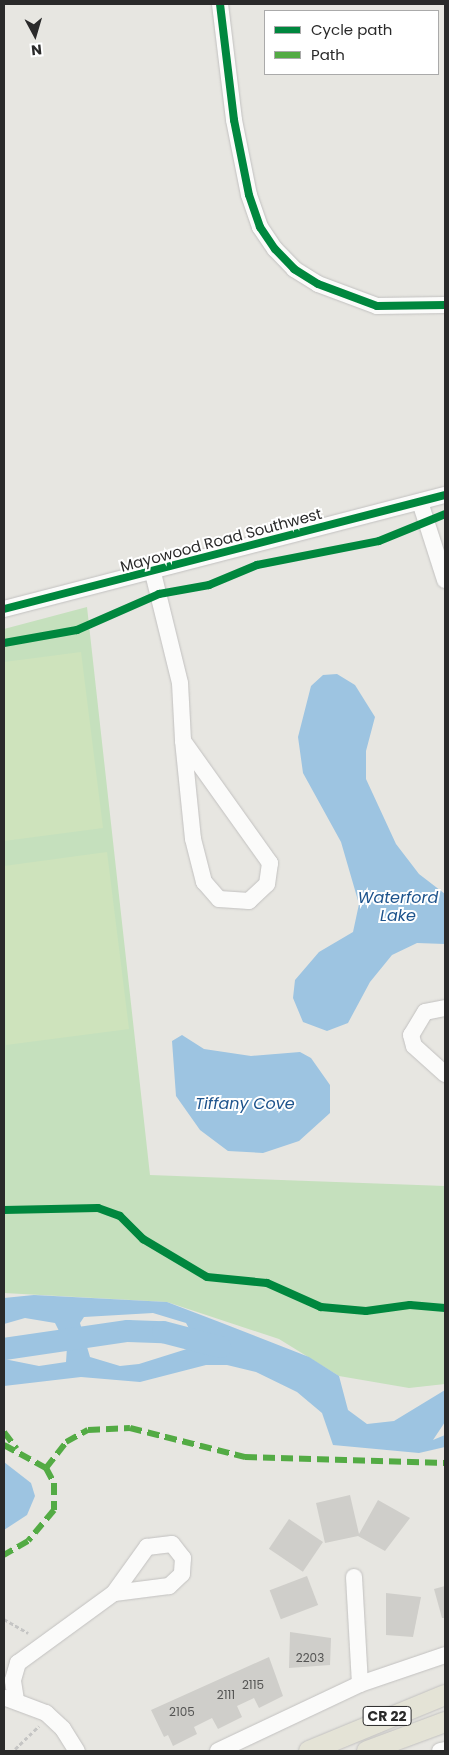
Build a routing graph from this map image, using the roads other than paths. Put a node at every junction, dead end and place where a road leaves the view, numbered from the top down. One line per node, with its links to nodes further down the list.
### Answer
1 (220, 4): 2 (street)
2 (445, 305)
3 (445, 495): 4 (street, Mayowood Road Southwest)
4 (420, 502): 5 (street, Mayowood Road Southwest); 6 (street)
5 (153, 573): 7 (street, Mayowood Road Southwest); 8 (street)
6 (445, 580)
7 (4, 609)
8 (183, 741): 8 (street)
9 (445, 1008): 10 (street)
10 (445, 1074)
11 (354, 1577): 14 (street)
12 (114, 1593): 16 (street)
13 (445, 1655): 14 (street)
14 (360, 1684): 20 (street)
15 (445, 1695): 21 (main road, CR 22)
16 (10, 1699): 19 (street)
17 (445, 1722): 22 (main road, CR 22)
18 (445, 1750): 23 (street)
19 (77, 1751)
20 (218, 1751)
21 (309, 1751)
22 (367, 1751)
23 (440, 1751)

